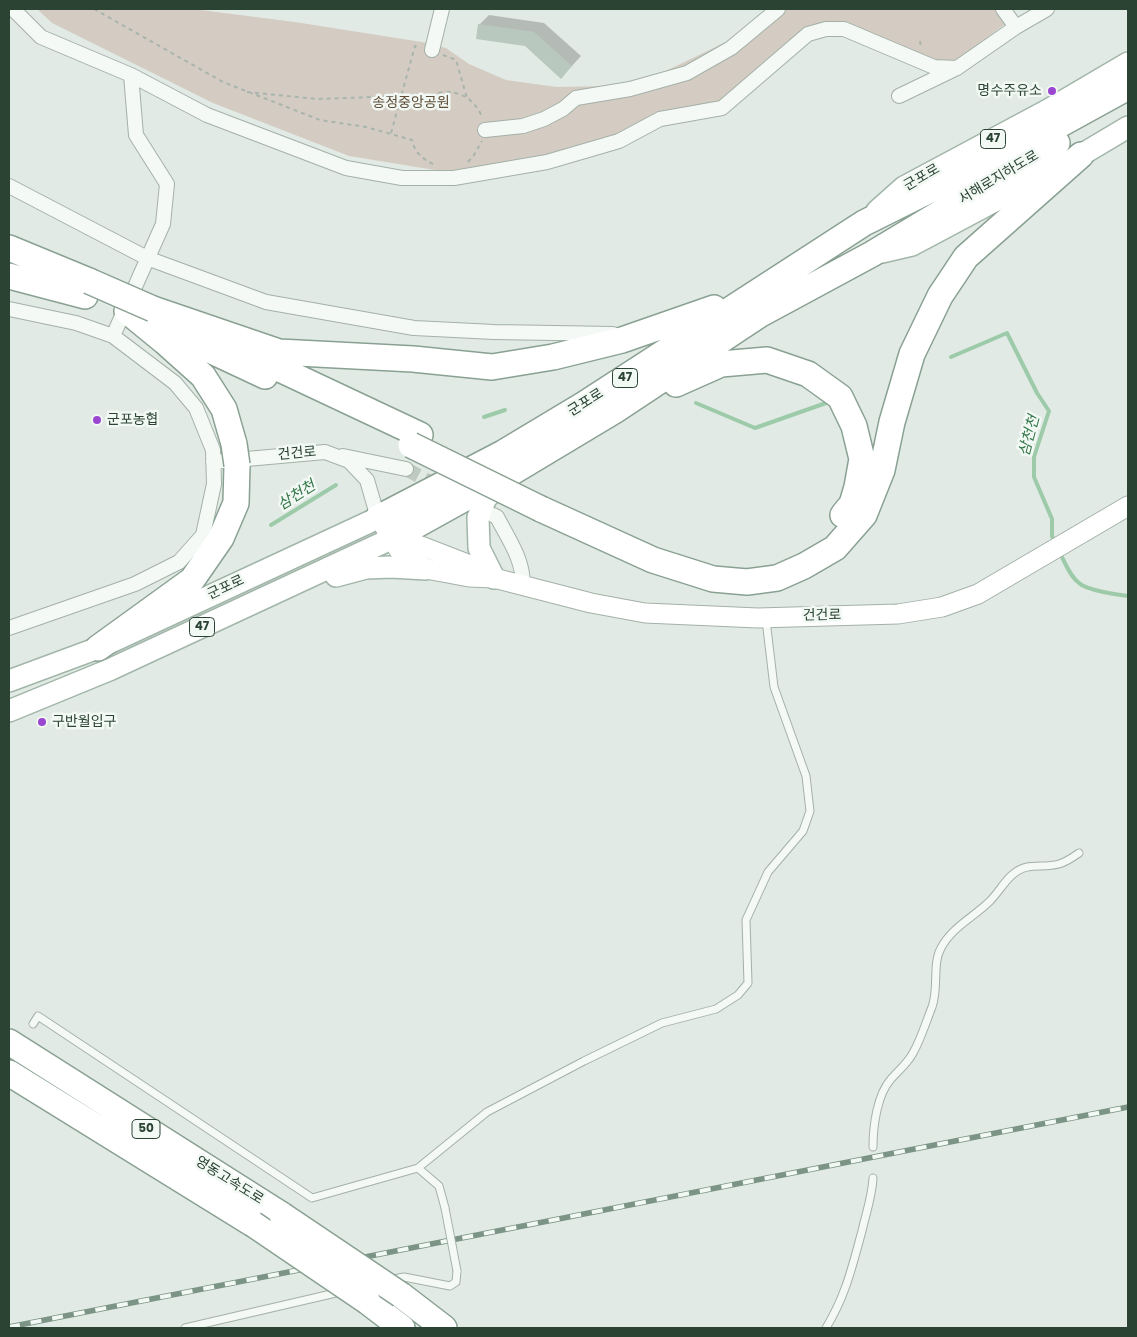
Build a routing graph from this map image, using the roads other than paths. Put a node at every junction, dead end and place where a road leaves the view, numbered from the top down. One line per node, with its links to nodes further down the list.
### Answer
1 (13, 9): 10 (street)
2 (442, 9): 7 (street)
3 (778, 9): 15 (street)
4 (1004, 9): 6 (street)
5 (1047, 9): 6 (street)
6 (1016, 27): 9 (street)
7 (432, 50)
8 (1128, 63): 18 (main road, 군포로 / 47)
9 (957, 68): 10 (street); 12 (street)
10 (131, 75): 21 (street)
11 (1128, 87): 18 (highway, 서해로지하도로 / 47)
12 (899, 96)
13 (1128, 103): 20 (highway, 서해로지하도로 / 47)
14 (1128, 128): 16 (main road, 군포로 / 47)
15 (485, 130)
16 (1081, 155): 20 (main road, 군포로 / 47); 34 (highway)
17 (9, 186): 21 (street)
18 (864, 223): 24 (highway, 군포로 / 47)
19 (9, 248): 23 (highway)
20 (872, 254): 29 (highway, 군포로 / 47)
21 (147, 258): 27 (street); 28 (street)
22 (9, 276): 23 (highway)
23 (87, 288): 26 (highway)
24 (752, 295): 27 (highway); 37 (highway, 군포로 / 47)
25 (9, 309): 28 (street)
26 (142, 314): 27 (highway); 31 (highway); 34 (highway, bridge)
27 (638, 335)
28 (113, 336): 31 (street)
29 (614, 411): 33 (highway, 군포로 / 47); 34 (highway)
30 (325, 452): 31 (street, 건건로); 32 (street); 37 (street, 건건로)
31 (228, 457): 44 (street); 45 (highway)
32 (406, 469)
33 (514, 471): 38 (highway, 군포로 / 47); 41 (main road)
34 (546, 502)
35 (1128, 506): 43 (main road, 건건로)
36 (493, 515): 42 (street)
37 (378, 518): 38 (main road, 건건로); 45 (main road, 군포로 / 47)
38 (393, 538): 39 (main road, 건건로); 40 (main road, 군포로 / 47); 41 (main road, 건건로)
39 (426, 569): 40 (main road); 41 (main road, 건건로)
40 (318, 573): 47 (main road, 군포로 / 47)
41 (494, 578): 42 (main road, 건건로)
42 (523, 586): 43 (main road, 건건로)
43 (766, 618): 53 (lane)
44 (9, 628)
45 (98, 648): 46 (main road, 군포로 / 47)
46 (9, 681)
47 (9, 711)
48 (1078, 853): 52 (lane)
49 (33, 1024): 53 (lane)
50 (9, 1042): 58 (highway, 영동고속도로 / 50, bridge)
51 (9, 1073): 55 (highway, 영동고속도로 / 50, bridge)
52 (873, 1147)
53 (418, 1168): 55 (lane, bridge)
54 (873, 1178): 59 (lane)
55 (367, 1291): 56 (lane); 57 (highway, 영동고속도로 / 50)
56 (185, 1328)
57 (402, 1328)
58 (444, 1328)
59 (826, 1328)

